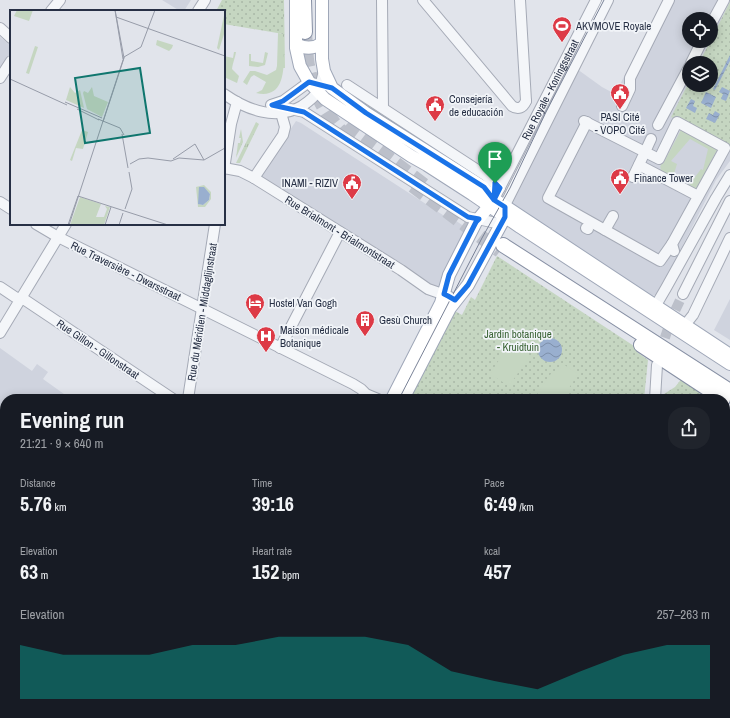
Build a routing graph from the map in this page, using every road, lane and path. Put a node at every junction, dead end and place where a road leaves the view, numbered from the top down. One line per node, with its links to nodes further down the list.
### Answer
1 (60, 0): 14 (street)
2 (205, 0): 15 (street)
3 (296, 0): 19 (main road)
4 (304, 0): 19 (highway)
5 (313, 0): 19 (highway)
6 (322, 0): 19 (main road)
7 (382, 0): 33 (street)
8 (423, 0): 28 (street)
9 (520, 0): 28 (street)
10 (596, 0): 34 (street, Rue Royale - Koningsstraat)
11 (608, 0): 37 (street, Rue Royale - Koningsstraat)
12 (670, 0): 31 (street)
13 (724, 0): 16 (street)
14 (52, 10)
15 (199, 10)
16 (718, 12)
17 (0, 28): 18 (street)
18 (10, 37)
19 (309, 38): 21 (main road); 25 (main road)
20 (10, 63): 22 (street)
21 (324, 71): 25 (street); 26 (main road)
22 (0, 78)
23 (682, 80): 38 (street)
24 (347, 85): 33 (street)
25 (316, 87): 26 (street); 30 (street); 35 (street); 51 (main road)
26 (332, 88): 51 (main road)
27 (225, 95): 29 (street)
28 (526, 101): 34 (street)
29 (237, 102): 32 (street); 41 (street)
30 (272, 105): 32 (street); 35 (street)
31 (622, 106)
32 (252, 108): 36 (street)
33 (383, 108): 47 (street)
34 (540, 109): 37 (street); 47 (street, Rue Royale - Koningsstraat)
35 (295, 110): 36 (street); 55 (street)
36 (281, 113): 46 (street)
37 (550, 114): 53 (street, Rue Royale - Koningsstraat)
38 (658, 125)
39 (651, 139): 40 (street)
40 (645, 152): 42 (street); 48 (street); 59 (street)
41 (225, 163)
42 (639, 166): 45 (street); 48 (street)
43 (225, 169): 46 (street, Rue Brialmont - Brialmontstraat)
44 (730, 175): 69 (street)
45 (633, 177)
46 (254, 178): 60 (street, Rue Brialmont - Brialmontstraat)
47 (498, 185): 51 (street)
48 (698, 196): 59 (street)
49 (730, 201): 65 (street)
50 (0, 202): 52 (street)
51 (492, 203): 53 (main road); 55 (main road)
52 (10, 208)
53 (504, 216): 55 (street); 67 (main road, Rue Royale - Koningsstraat); 69 (main road)
54 (613, 216): 59 (street)
55 (479, 219): 64 (main road)
56 (38, 225): 61 (street, Rue Traversière - Dwarsstraat)
57 (65, 225): 61 (street)
58 (215, 225): 68 (street, Rue du Méridien - Middaglijnstraat)
59 (606, 230)
60 (340, 232): 64 (street, Rue Brialmont - Brialmontstraat); 72 (street)
61 (58, 237): 66 (street); 68 (street, Rue Traversière - Dwarsstraat)
62 (730, 238): 70 (street)
63 (0, 288): 66 (street, Rue Gillon - Gillonstraat)
64 (444, 294): 67 (street, Rue Brialmont - Brialmontstraat); 80 (main road)
65 (683, 294)
66 (22, 299): 71 (street); 77 (street, Rue Gillon - Gillonstraat)
67 (455, 300): 81 (main road, Rue Royale - Koningsstraat)
68 (203, 308): 72 (street, Rue Traversière - Dwarsstraat); 78 (street, Rue du Méridien - Middaglijnstraat)
69 (653, 309): 70 (main road)
70 (682, 329): 73 (main road); 74 (main road)
71 (0, 333)
72 (280, 348): 79 (street, Rue Traversière - Dwarsstraat)
73 (730, 355)
74 (730, 364)
75 (657, 365): 82 (street)
76 (730, 391): 83 (highway)
77 (165, 394)
78 (189, 394)
79 (362, 394)
80 (395, 394)
81 (406, 394)
82 (655, 394)
83 (713, 394)

